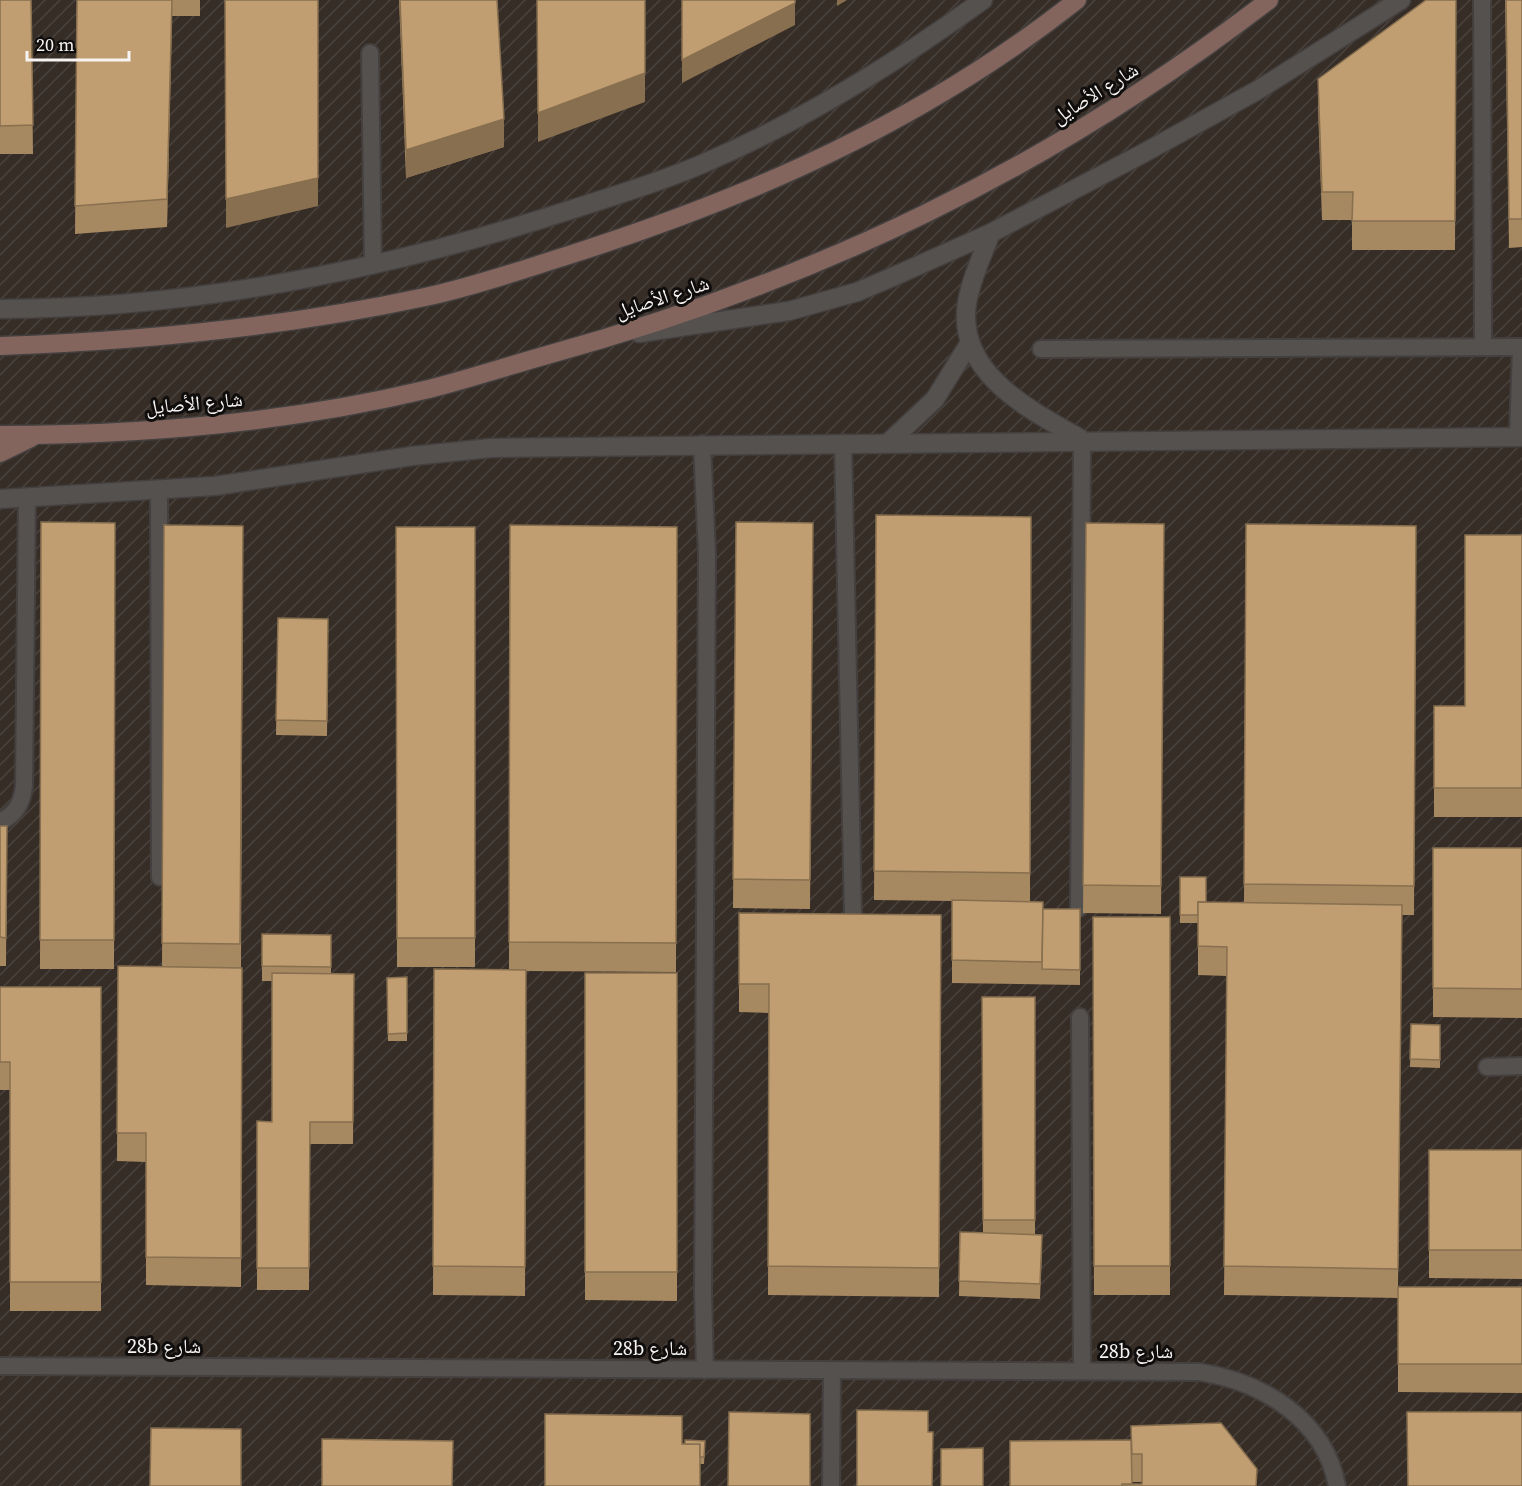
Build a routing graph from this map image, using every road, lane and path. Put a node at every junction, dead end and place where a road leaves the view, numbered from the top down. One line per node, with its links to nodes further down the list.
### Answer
1 (983, 0): 8 (street)
2 (1077, 0): 12 (main road)
3 (1269, 0): 10 (main road, شارع الأصايل)
4 (1401, 0): 7 (street)
5 (1482, 0): 13 (lane)
6 (370, 52): 8 (lane)
7 (991, 233): 10 (street); 11 (street)
8 (373, 265): 9 (street)
9 (0, 309)
10 (616, 336): 17 (main road, شارع الأصايل)
11 (969, 344): 19 (street); 21 (street)
12 (0, 346)
13 (1483, 347): 14 (lane); 15 (lane)
14 (1521, 347): 18 (lane)
15 (1041, 349)
16 (0, 435): 17 (main road, شارع الأصايل)
17 (36, 435): 23 (main road)
18 (1520, 437): 19 (street)
19 (1082, 440): 21 (street); 29 (lane)
20 (843, 443): 21 (street); 22 (street); 30 (lane)
21 (888, 443)
22 (702, 444): 24 (street); 35 (lane)
23 (0, 453)
24 (159, 491): 26 (street); 28 (lane)
25 (0, 499): 26 (street)
26 (27, 499): 27 (lane)
27 (0, 822)
28 (160, 877)
29 (1079, 908)
30 (853, 915)
31 (1080, 1017): 37 (lane)
32 (1522, 1066): 33 (lane)
33 (1487, 1067)
34 (0, 1366): 35 (lane, 28b شارع)
35 (705, 1370): 36 (lane, 28b شارع)
36 (832, 1370): 37 (lane, 28b شارع); 38 (lane)
37 (1082, 1371): 39 (lane, 28b شارع)
38 (831, 1486)
39 (1336, 1486)

